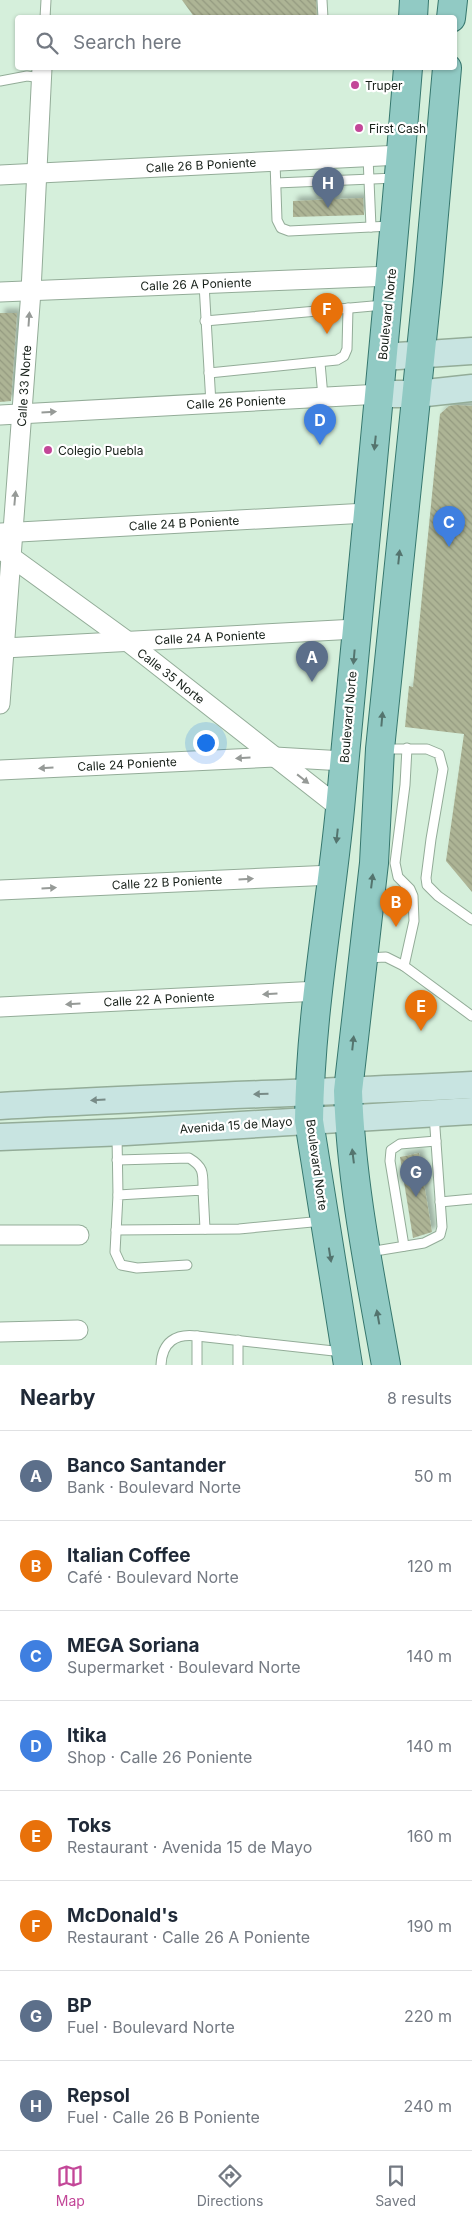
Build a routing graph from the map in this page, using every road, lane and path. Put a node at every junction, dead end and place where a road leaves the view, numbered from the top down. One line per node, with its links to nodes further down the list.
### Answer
1 (46, 0): 5 (lane)
2 (322, 0): 6 (lane)
3 (414, 0): 7 (main road)
4 (452, 0): 8 (main road)
5 (45, 15)
6 (323, 15)
7 (412, 15)
8 (451, 15)
9 (408, 70): 15 (main road, Boulevard Norte)
10 (447, 70): 29 (main road)
11 (42, 73): 12 (lane); 16 (street, Calle 33 Norte)
12 (0, 82)
13 (368, 157): 14 (street, Calle 26 B Poniente); 15 (street, Calle 26 B Poniente); 18 (lane)
14 (275, 162): 16 (street, Calle 26 B Poniente); 19 (lane)
15 (400, 167): 18 (lane); 20 (main road, Boulevard Norte)
16 (37, 174): 17 (street, Calle 26 B Poniente); 23 (street, Calle 33 Norte)
17 (0, 175)
18 (369, 179): 19 (lane); 20 (lane)
19 (276, 183): 20 (lane)
20 (383, 226): 21 (main road, Boulevard Norte)
21 (391, 276): 22 (street, Calle 26 A Poniente); 25 (main road, Boulevard Norte)
22 (204, 284): 23 (street, Calle 26 A Poniente); 27 (lane)
23 (31, 291): 24 (street, Calle 26 A Poniente); 38 (street, Calle 33 Norte, one-way to 23)
24 (0, 292)
25 (388, 304): 26 (lane); 30 (main road, Boulevard Norte)
26 (348, 308): 27 (lane); 31 (lane)
27 (205, 321): 32 (lane)
28 (472, 351): 29 (main road)
29 (420, 354): 30 (main road); 35 (main road)
30 (383, 357): 34 (main road, Boulevard Norte)
31 (320, 363): 32 (lane); 36 (lane)
32 (209, 373): 37 (lane)
33 (472, 388): 35 (main road, Calle 26 Poniente)
34 (380, 394): 35 (main road, Calle 26 Poniente); 36 (street, Calle 26 Poniente); 40 (main road, Boulevard Norte, one-way to 40)
35 (417, 394): 48 (main road, one-way to 35)
36 (323, 397): 37 (street, Calle 26 Poniente)
37 (211, 404): 38 (street, Calle 26 Poniente, one-way to 37)
38 (22, 414): 39 (street, Calle 26 Poniente); 41 (street, Calle 33 Norte, one-way to 38)
39 (0, 415)
40 (367, 513): 41 (street, Calle 24 B Poniente); 43 (main road, Boulevard Norte)
41 (6, 532): 42 (street, Calle 33 Norte)
42 (5, 553): 44 (street, Calle 35 Norte); 45 (street, Calle 33 Norte)
43 (356, 629): 44 (street, Calle 24 A Poniente); 50 (main road, Boulevard Norte, one-way to 50)
44 (127, 642): 45 (street, Calle 24 A Poniente); 49 (street, Calle 35 Norte)
45 (2, 648): 46 (street, Calle 33 Norte)
46 (0, 704)
47 (407, 748): 48 (lane); 55 (lane); 56 (lane)
48 (380, 749): 58 (main road, one-way to 48)
49 (275, 757): 50 (street, Calle 24 Poniente); 51 (street, Calle 24 Poniente, one-way to 51); 52 (street, Calle 35 Norte, one-way to 52)
50 (344, 761): 52 (main road, Boulevard Norte)
51 (0, 770)
52 (340, 808): 53 (main road, Boulevard Norte, one-way to 53)
53 (333, 875): 54 (street, Calle 22 B Poniente, one-way to 53); 60 (main road, Boulevard Norte)
54 (0, 890)
55 (430, 890): 56 (lane); 57 (lane)
56 (414, 896): 59 (lane)
57 (472, 920)
58 (363, 958): 59 (lane); 64 (main road, one-way to 58)
59 (404, 966): 62 (lane)
60 (319, 992): 61 (street, Calle 22 A Poniente, one-way to 61); 65 (main road, Boulevard Norte)
61 (0, 1007)
62 (472, 1016)
63 (472, 1085): 64 (main road)
64 (348, 1091): 65 (main road); 69 (main road)
65 (310, 1093): 66 (main road, one-way to 66); 70 (main road, Boulevard Norte)
66 (0, 1106)
67 (472, 1111): 68 (main road, Avenida 15 de Mayo)
68 (434, 1113): 69 (main road, Avenida 15 de Mayo); 73 (lane)
69 (349, 1118): 70 (main road, Avenida 15 de Mayo); 85 (main road, one-way to 69)
70 (309, 1120): 71 (main road, Avenida 15 de Mayo); 79 (main road, Boulevard Norte)
71 (117, 1132): 72 (main road, Avenida 15 de Mayo); 74 (lane)
72 (0, 1137)
73 (436, 1141): 78 (lane); 84 (lane)
74 (118, 1160): 75 (lane); 76 (lane)
75 (203, 1190): 76 (lane); 80 (lane)
76 (118, 1195): 81 (lane)
77 (472, 1199): 78 (lane)
78 (440, 1202): 84 (lane)
79 (325, 1221): 80 (lane); 91 (main road, Boulevard Norte, one-way to 91)
80 (205, 1229): 81 (lane)
81 (116, 1230): 86 (lane)
82 (0, 1235): 83 (street)
83 (79, 1235)
84 (404, 1246): 85 (lane)
85 (367, 1253): 95 (main road, one-way to 85)
86 (187, 1265)
87 (78, 1330): 88 (street)
88 (0, 1332)
89 (197, 1336): 90 (lane); 92 (lane); 93 (lane)
90 (238, 1340): 91 (lane); 94 (lane)
91 (347, 1359)
92 (161, 1365)
93 (197, 1365)
94 (238, 1365)
95 (386, 1365)

